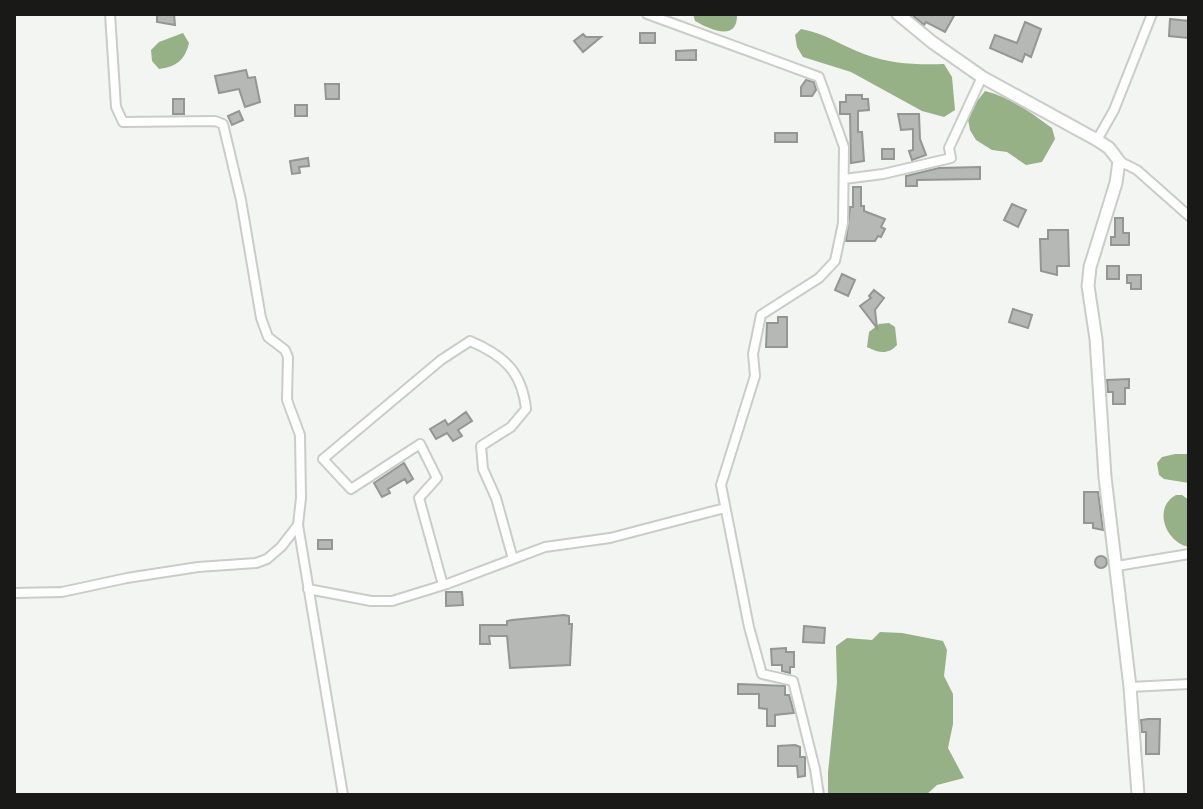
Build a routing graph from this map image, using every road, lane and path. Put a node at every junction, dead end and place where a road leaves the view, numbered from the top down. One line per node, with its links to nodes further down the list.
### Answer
1 (110, 14): 11 (street)
2 (647, 14): 8 (street)
3 (898, 14): 5 (street)
4 (1152, 14): 6 (street)
5 (982, 77): 6 (street); 8 (street)
6 (1097, 140): 7 (street)
7 (1119, 161): 9 (street); 14 (street)
8 (844, 179): 10 (street)
9 (1189, 216)
10 (725, 508): 13 (street); 21 (street)
11 (298, 525): 16 (street); 17 (street)
12 (1189, 554): 14 (street)
13 (513, 559): 15 (street); 15 (street)
14 (1117, 566): 19 (street)
15 (443, 585): 16 (street)
16 (308, 589): 20 (street)
17 (14, 593)
18 (1189, 684): 19 (street)
19 (1130, 687): 22 (street)
20 (343, 795)
21 (819, 795)
22 (1138, 795)

